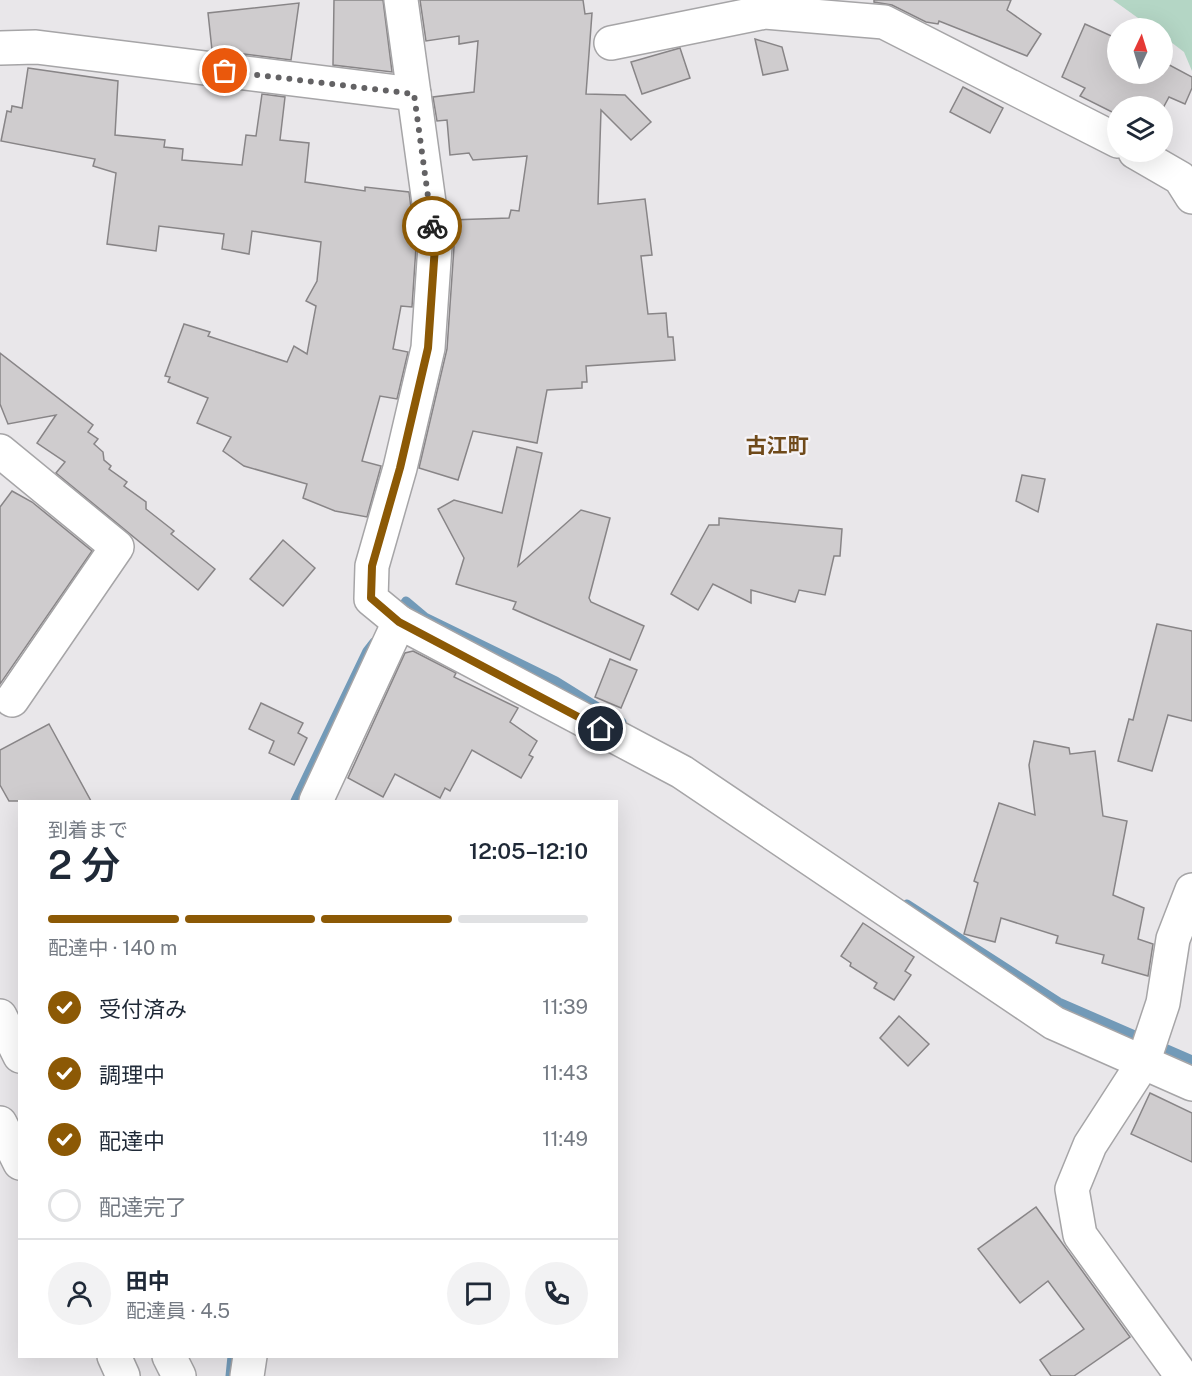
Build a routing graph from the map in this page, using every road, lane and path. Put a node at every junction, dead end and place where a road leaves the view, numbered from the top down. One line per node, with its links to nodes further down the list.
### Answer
1 (401, 0): 4 (main road)
2 (611, 43): 5 (main road)
3 (0, 48): 4 (main road)
4 (414, 94): 9 (main road)
5 (1107, 135)
6 (1152, 162): 7 (main road)
7 (1192, 197)
8 (4, 463): 10 (main road)
9 (399, 622): 11 (main road); 15 (main road)
10 (12, 700)
11 (316, 800)
12 (1192, 890): 15 (main road)
13 (0, 1016): 14 (main road)
14 (18, 1052)
15 (1143, 1062): 16 (main road); 25 (main road)
16 (1192, 1084)
17 (0, 1123): 18 (main road)
18 (18, 1159)
19 (115, 1358): 22 (main road)
20 (170, 1358): 23 (main road)
21 (250, 1358): 24 (main road)
22 (123, 1376)
23 (179, 1376)
24 (247, 1376)
25 (1182, 1376)

